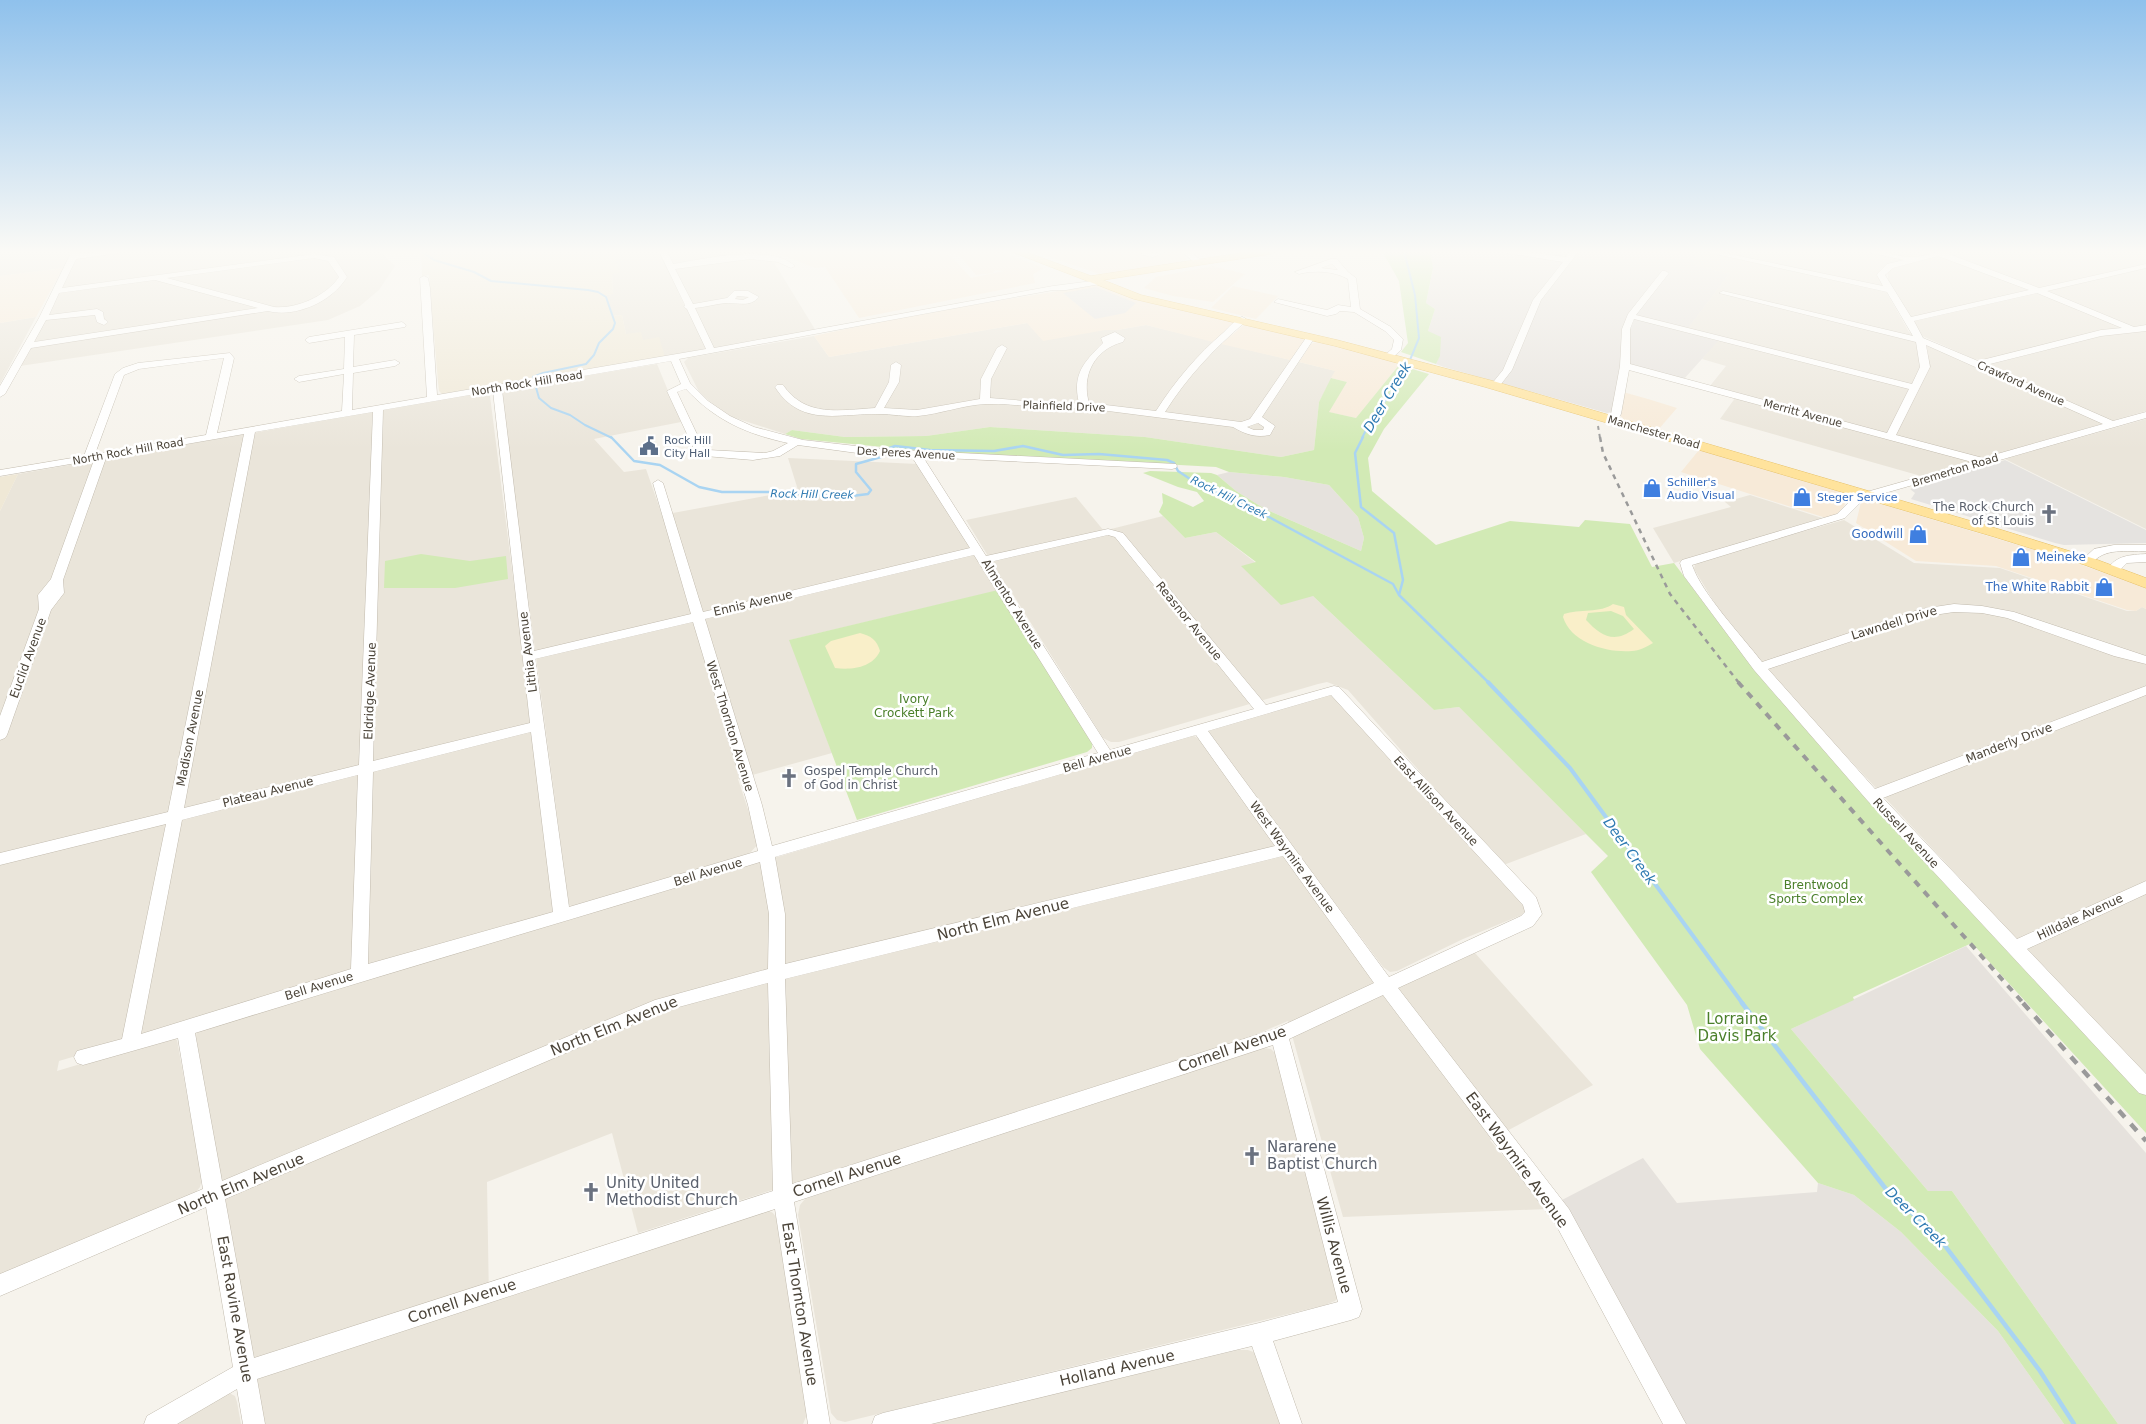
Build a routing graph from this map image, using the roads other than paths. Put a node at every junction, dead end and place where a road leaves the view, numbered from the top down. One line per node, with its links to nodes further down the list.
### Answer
1 (48, 317): 16 (street)
2 (100, 317): 19 (street)
3 (213, 317): 28 (street)
4 (428, 317): 47 (street)
5 (694, 317): 30 (street)
6 (890, 317): 30 (street, North Rock Hill Road)
7 (1231, 317): 17 (main road, Manchester Road)
8 (1366, 317): 32 (street)
9 (1529, 317): 41 (street)
10 (1630, 317): 36 (street)
11 (1637, 317): 43 (street)
12 (1827, 317): 25 (street, Crawford Avenue)
13 (1906, 317): 18 (street)
14 (1919, 317): 18 (street)
15 (2104, 317): 22 (street)
16 (43, 318): 28 (street)
17 (1242, 320): 24 (main road, Manchester Road); 53 (street)
18 (1908, 320): 25 (street)
19 (104, 322)
20 (402, 325): 23 (street)
21 (2146, 328): 22 (street)
22 (2134, 330): 34 (street)
23 (350, 334): 26 (street); 37 (street)
24 (1311, 337): 32 (main road, Manchester Road); 55 (street)
25 (1918, 339): 34 (street, Crawford Avenue); 43 (street)
26 (309, 340)
27 (1108, 344): 49 (street)
28 (26, 346): 46 (street)
29 (1002, 348): 48 (street)
30 (711, 351): 31 (street, North Rock Hill Road)
31 (674, 358): 40 (street, Des Peres Avenue); 44 (street, North Rock Hill Road)
32 (1393, 358): 41 (main road, Manchester Road)
33 (395, 363): 37 (street)
34 (1978, 364): 58 (street, Crawford Avenue)
35 (896, 365): 51 (street)
36 (1625, 366): 56 (street); 60 (street, Merritt Avenue)
37 (350, 370): 38 (street); 52 (street)
38 (299, 379)
39 (668, 380): 45 (street)
40 (687, 385): 45 (street); 62 (street, Des Peres Avenue)
41 (1495, 386): 56 (main road, Manchester Road)
42 (780, 387): 51 (street, Plainfield Drive)
43 (1914, 387): 60 (street)
44 (497, 388): 47 (street, North Rock Hill Road); 80 (street, Lithia Avenue)
45 (672, 391): 62 (street)
46 (0, 394)
47 (432, 398): 50 (street, North Rock Hill Road)
48 (985, 401): 49 (street, Plainfield Drive); 51 (street, Plainfield Drive)
49 (1085, 405): 53 (street, Plainfield Drive)
50 (378, 408): 52 (street, North Rock Hill Road); 90 (street, Eldridge Avenue)
51 (878, 411)
52 (347, 413): 59 (street, North Rock Hill Road)
53 (1160, 413): 57 (street, Plainfield Drive)
54 (2144, 417): 58 (street, Bremerton Road)
55 (1255, 420): 57 (street, Plainfield Drive); 57 (street, Plainfield Drive)
56 (1612, 420): 70 (main road, Manchester Road)
57 (1237, 425)
58 (2113, 425): 66 (street, Bremerton Road)
59 (250, 430): 61 (street, North Rock Hill Road); 92 (street, Madison Avenue)
60 (1890, 436): 66 (street, Merritt Avenue)
61 (210, 437): 64 (street, North Rock Hill Road); 65 (street)
62 (796, 442): 63 (street, Des Peres Avenue)
63 (916, 454): 67 (street, Des Peres Avenue); 73 (street, Almentor Avenue)
64 (101, 456): 65 (street, North Rock Hill Road); 88 (street, Euclid Avenue)
65 (88, 458): 68 (street, North Rock Hill Road)
66 (1982, 461): 70 (street, Bremerton Road)
67 (1172, 466)
68 (0, 473)
69 (658, 483): 79 (street, West Thornton Avenue)
70 (1869, 496): 75 (main road, Manchester Road); 76 (street, Bremerton Road)
71 (1114, 533): 73 (street, Ennis Avenue); 85 (street, Reasnor Avenue)
72 (2146, 548): 75 (street)
73 (981, 555): 79 (street, Ennis Avenue); 89 (street, Almentor Avenue)
74 (2146, 558): 77 (street)
75 (2087, 561): 77 (main road, Manchester Road)
76 (1686, 563): 82 (street, Russell Avenue)
77 (2113, 570): 78 (main road, Manchester Road)
78 (2146, 583)
79 (697, 616): 80 (street, Ennis Avenue); 94 (street, West Thornton Avenue)
80 (528, 656): 86 (street, Lithia Avenue)
81 (2143, 660): 82 (street, Lawndell Drive)
82 (1759, 667): 91 (street, Russell Avenue)
83 (1334, 690): 85 (street, Bell Avenue); 97 (street, East Allison Avenue)
84 (2146, 690): 91 (street, Manderly Drive)
85 (1263, 711): 87 (street, Bell Avenue)
86 (537, 726): 90 (street, Plateau Avenue); 98 (street, Lithia Avenue)
87 (1198, 729): 89 (street, Bell Avenue); 93 (street, West Waymire Avenue)
88 (0, 735)
89 (1107, 756): 94 (street, Bell Avenue)
90 (367, 767): 92 (street, Plateau Avenue); 100 (street, Eldridge Avenue)
91 (1872, 796): 99 (street, Russell Avenue)
92 (175, 815): 95 (street, Plateau Avenue); 105 (street, Madison Avenue)
93 (1286, 849): 101 (street, North Elm Avenue); 102 (street, West Waymire Avenue)
94 (766, 854): 98 (street, Bell Avenue); 101 (street, West Thornton Avenue)
95 (0, 859)
96 (2146, 887): 99 (street, Hilldale Avenue)
97 (1534, 914): 102 (street, Cornell Avenue)
98 (562, 916): 100 (street, Bell Avenue)
99 (2014, 948): 107 (street, Russell Avenue)
100 (359, 974): 103 (street, Bell Avenue)
101 (776, 974): 108 (street, North Elm Avenue); 109 (street, East Thornton Avenue)
102 (1386, 986): 104 (street, Cornell Avenue); 119 (street, East Waymire Avenue)
103 (185, 1028): 105 (street, Bell Avenue); 108 (street, East Ravine Avenue)
104 (1279, 1035): 109 (street, Cornell Avenue); 111 (street, Willis Avenue)
105 (130, 1045): 106 (street, Bell Avenue)
106 (83, 1057)
107 (2146, 1087)
108 (215, 1195): 110 (street, North Elm Avenue); 113 (street, East Ravine Avenue)
109 (783, 1196): 113 (street, Cornell Avenue); 116 (street, East Thornton Avenue)
110 (0, 1285)
111 (1351, 1309): 112 (street, Holland Avenue)
112 (1259, 1334): 117 (street, Holland Avenue); 118 (street)
113 (246, 1372): 114 (street, Cornell Avenue); 115 (street, East Ravine Avenue)
114 (154, 1424)
115 (254, 1424)
116 (819, 1424)
117 (883, 1424)
118 (1291, 1424)
119 (1675, 1424)

